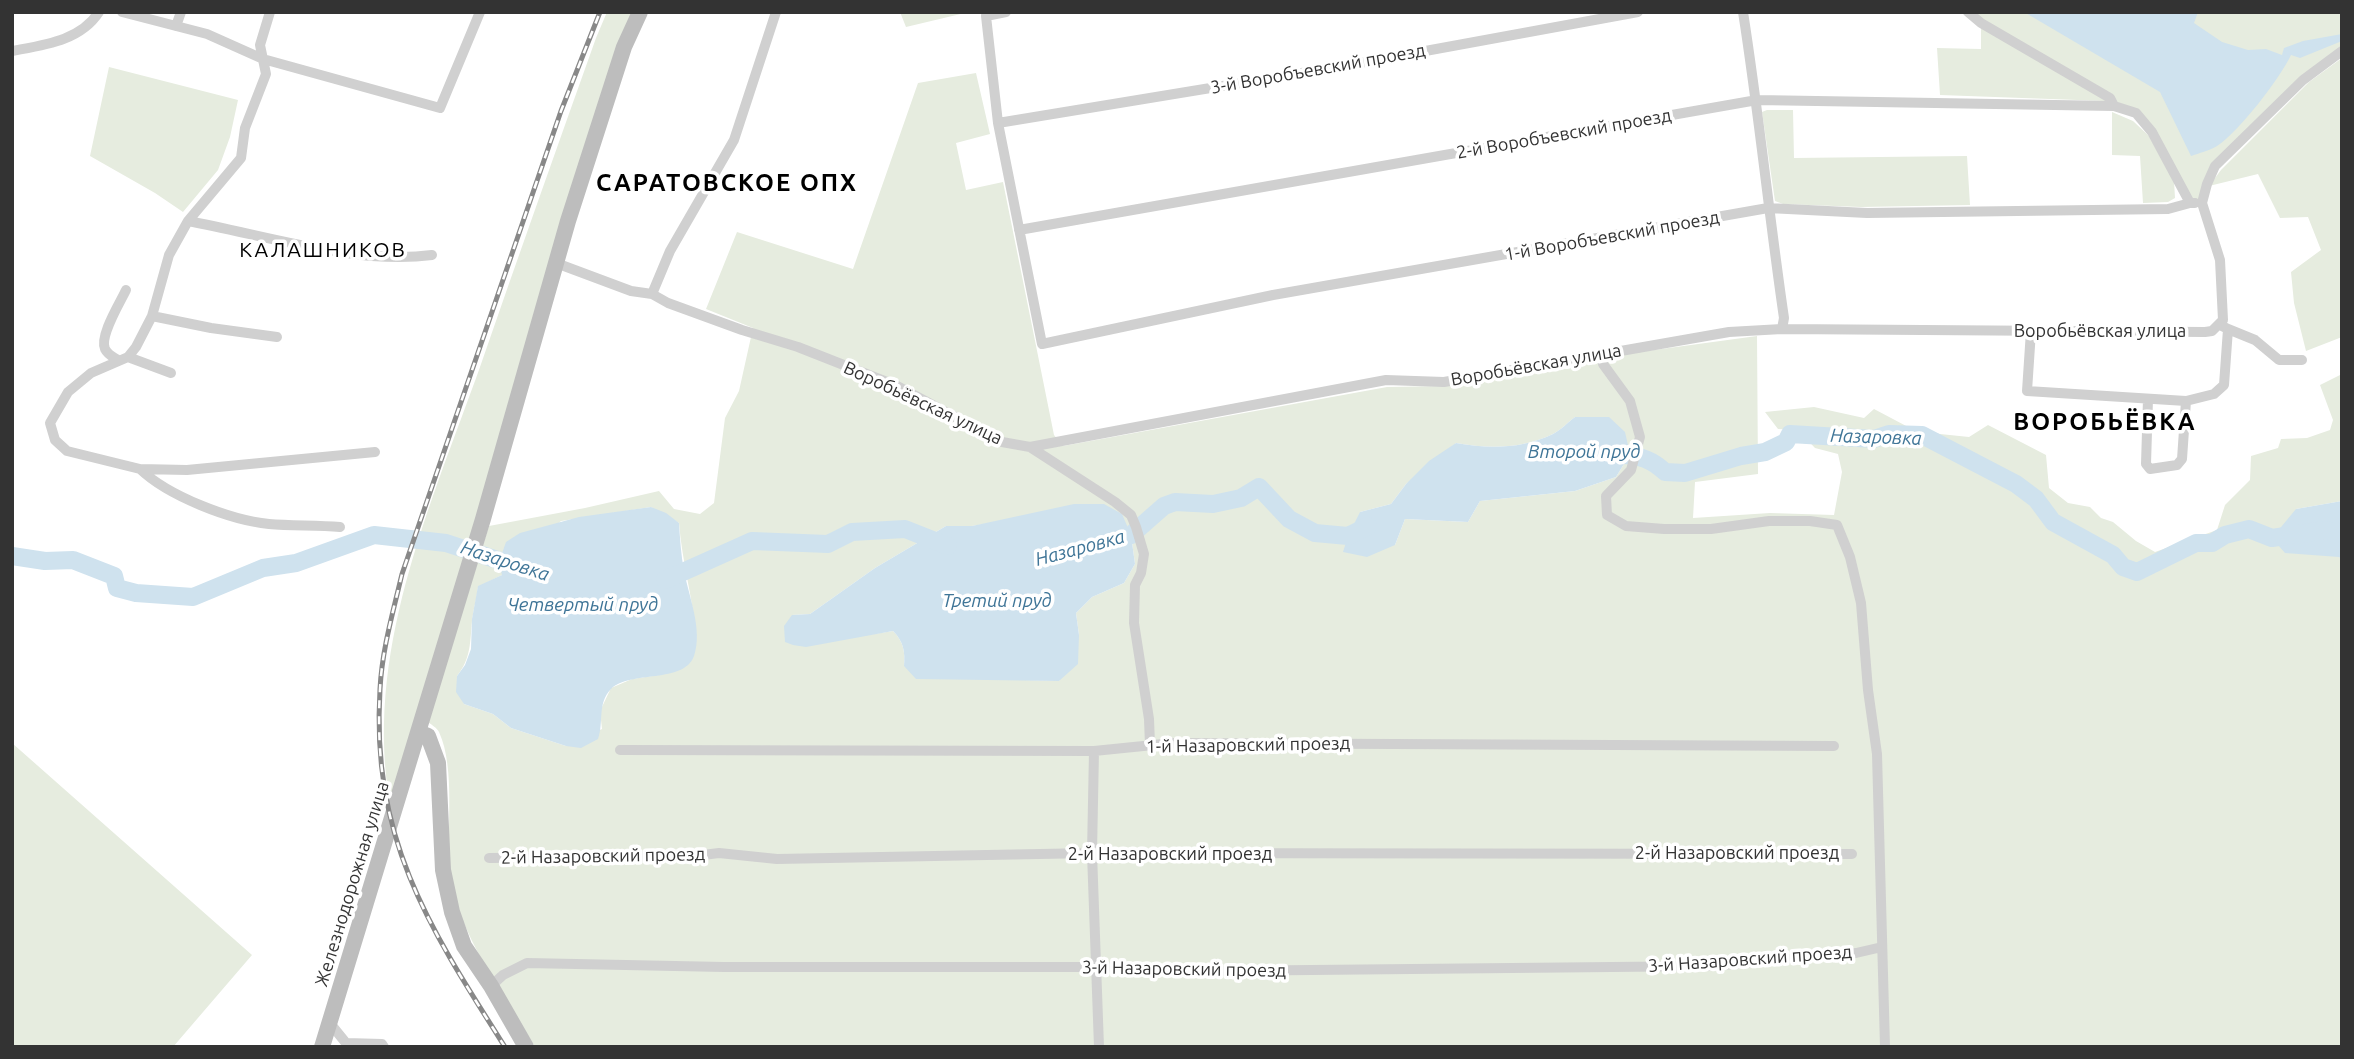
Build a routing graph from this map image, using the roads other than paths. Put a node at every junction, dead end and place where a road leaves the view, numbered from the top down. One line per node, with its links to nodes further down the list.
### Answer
1 (99, 12): 13 (street)
2 (122, 12): 12 (street)
3 (181, 12): 12 (street)
4 (271, 12): 15 (street)
5 (480, 12): 15 (street)
6 (640, 12): 24 (street, Железнодорожная улица)
7 (776, 12): 26 (street)
8 (1006, 12): 18 (street)
9 (1638, 12): 18 (street, 3-й Воробъевский проезд)
10 (1743, 12): 16 (street)
11 (1968, 12): 17 (street)
12 (176, 26): 15 (street)
13 (12, 51)
14 (2342, 51): 19 (street)
15 (263, 59): 21 (street)
16 (1757, 100): 17 (street, 2-й Воробъевский проезд); 20 (street); 22 (street, 2-й Воробъевский проезд)
17 (2114, 106): 19 (street)
18 (998, 123): 22 (street)
19 (2196, 203): 20 (street, 1-й Воробъевский проезд); 28 (street)
20 (1768, 208): 22 (street, 1-й Воробъевский проезд); 29 (street)
21 (188, 220): 23 (street); 27 (street)
22 (1019, 230)
23 (432, 255)
24 (556, 263): 26 (street, Воробьёвская улица); 42 (street, Железнодорожная улица)
25 (126, 290): 33 (street)
26 (652, 294): 38 (street, Воробьёвская улица)
27 (152, 316): 31 (street); 33 (street)
28 (2224, 327): 30 (street, Воробьёвская улица); 34 (street); 37 (street)
29 (1782, 328): 30 (street, Воробьёвская улица); 32 (street, Воробьёвская улица)
30 (2031, 331): 36 (street)
31 (277, 337)
32 (1603, 352): 38 (street, Воробьёвская улица); 50 (street)
33 (123, 359): 35 (street); 40 (street)
34 (2302, 360)
35 (172, 373)
36 (2148, 399): 37 (street); 37 (street)
37 (2186, 401)
38 (1030, 447): 43 (street)
39 (375, 452): 40 (street)
40 (140, 469): 41 (street)
41 (340, 527)
42 (418, 732): 52 (street); 53 (street, Железнодорожная улица)
43 (1150, 745): 44 (street, 1-й Назаровский проезд); 46 (street, 1-й Назаровский проезд)
44 (1834, 746)
45 (620, 750): 46 (street, 1-й Назаровский проезд)
46 (1094, 751): 47 (street)
47 (1091, 853): 48 (street, 2-й Назаровский проезд); 49 (street, 2-й Назаровский проезд); 51 (street)
48 (1852, 853)
49 (489, 858)
50 (1882, 947): 51 (street, 3-й Назаровский проезд); 58 (street)
51 (1095, 967): 52 (street, 3-й Назаровский проезд); 57 (street)
52 (491, 986): 56 (street)
53 (329, 1023): 54 (street, Железнодорожная улица); 55 (street)
54 (322, 1047)
55 (384, 1047)
56 (526, 1047)
57 (1099, 1047)
58 (1885, 1047)

